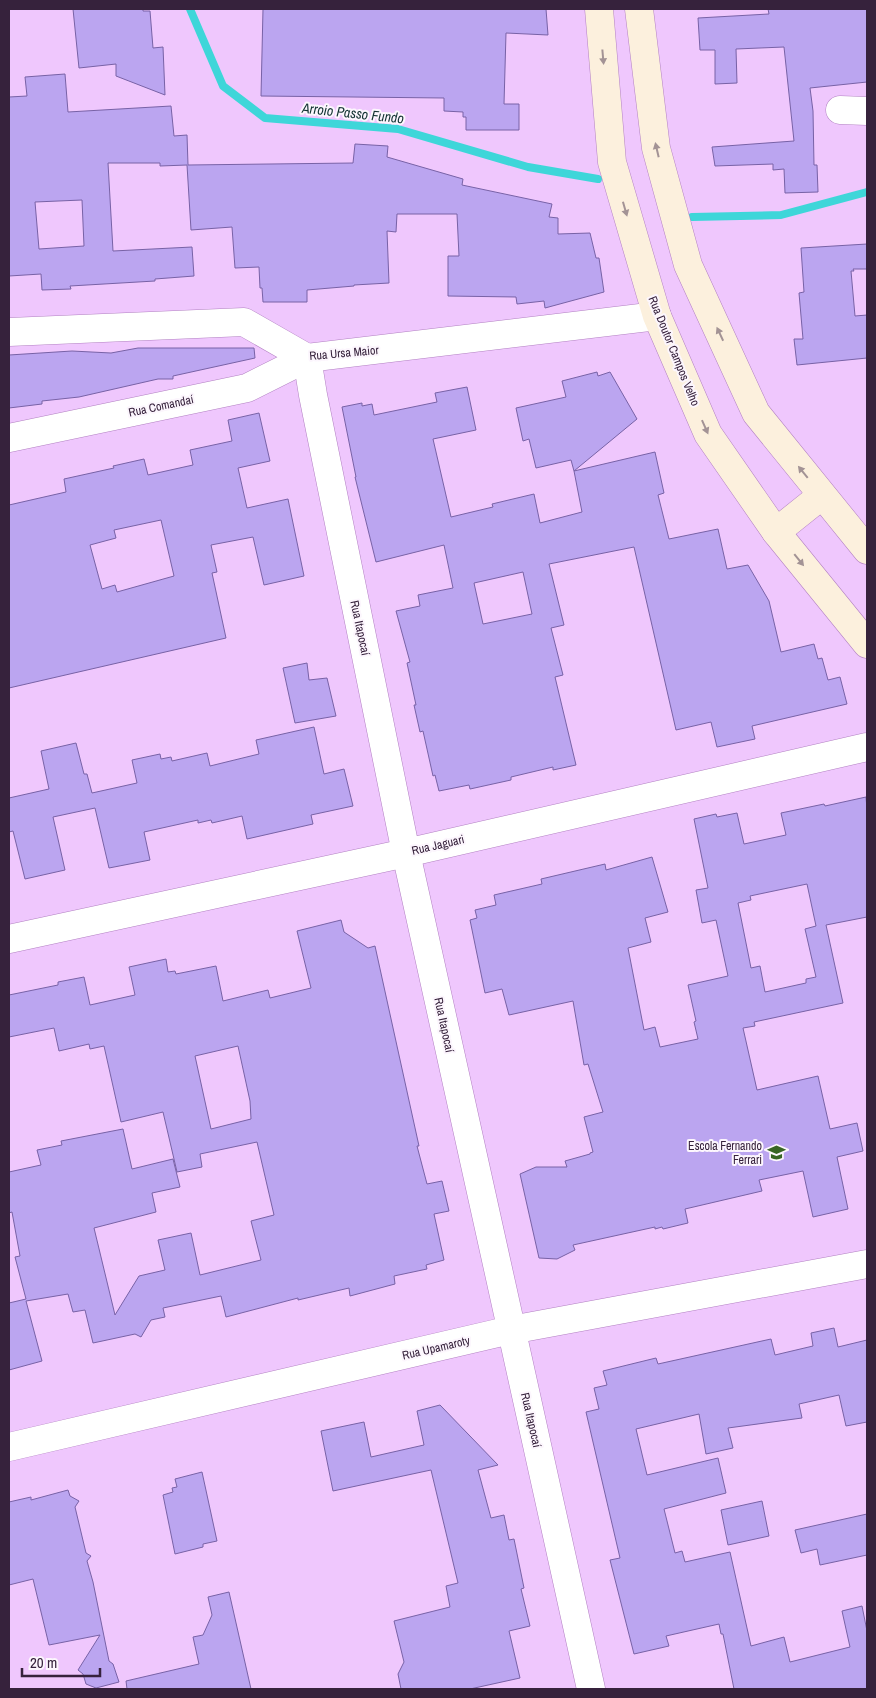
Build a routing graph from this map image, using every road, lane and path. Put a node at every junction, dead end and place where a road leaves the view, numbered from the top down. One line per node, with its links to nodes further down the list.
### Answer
1 (598, 9): 5 (main road, Rua Doutor Campos Velho, one-way to 5)
2 (639, 9): 9 (main road, one-way to 2)
3 (840, 110): 4 (street)
4 (867, 111)
5 (657, 316): 7 (street, Rua Ursa Maior); 10 (main road, Rua Doutor Campos Velho, one-way to 10)
6 (9, 332): 7 (street, Rua Ursa Maior)
7 (307, 358): 8 (street, Rua Comandaí); 14 (street, Rua Itapocaí)
8 (9, 438)
9 (821, 496): 10 (main road); 11 (main road)
10 (776, 532): 12 (main road, Rua Doutor Campos Velho, one-way to 12)
11 (867, 550)
12 (867, 644)
13 (867, 747): 14 (street, Rua Jaguari)
14 (406, 853): 15 (street, Rua Jaguari); 17 (street, Rua Itapocaí)
15 (9, 939)
16 (867, 1264): 17 (street, Rua Upamaroty)
17 (511, 1330): 18 (street, Rua Upamaroty); 19 (street, Rua Itapocaí)
18 (9, 1446)
19 (591, 1689)

